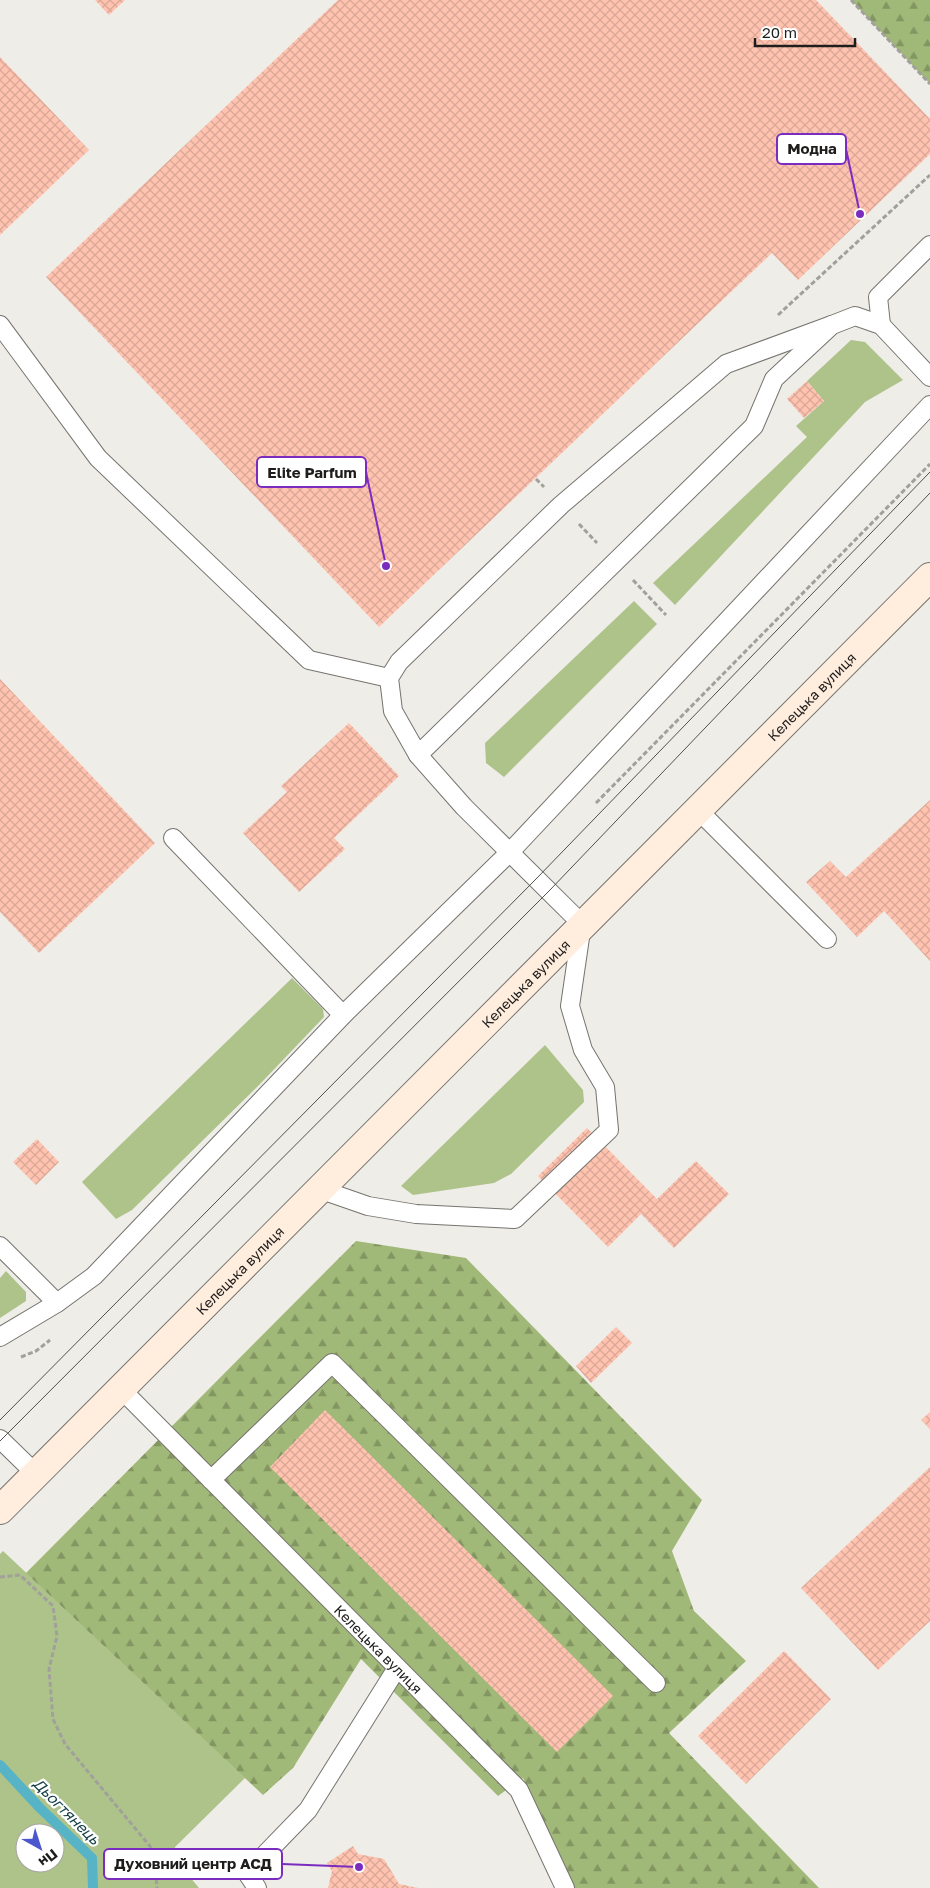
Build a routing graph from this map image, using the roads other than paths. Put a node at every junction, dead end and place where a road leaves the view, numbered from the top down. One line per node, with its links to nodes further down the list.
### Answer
1 (930, 245): 4 (lane)
2 (832, 324): 4 (lane); 8 (lane); 9 (lane)
3 (0, 325): 8 (lane)
4 (881, 325): 5 (lane)
5 (930, 377)
6 (930, 406): 12 (lane)
7 (930, 577): 10 (main road, Келецька вулиця)
8 (389, 678): 9 (lane)
9 (418, 755): 12 (lane)
10 (697, 809): 13 (main road, Келецька вулиця); 14 (lane)
11 (173, 838): 15 (lane)
12 (509, 853): 13 (lane); 15 (lane)
13 (582, 924): 16 (main road, Келецька вулиця); 16 (lane)
14 (827, 938)
15 (343, 1015): 18 (lane)
16 (319, 1189): 20 (main road, Келецька вулиця)
17 (0, 1246): 18 (lane)
18 (57, 1303): 19 (lane)
19 (0, 1337)
20 (121, 1389): 22 (main road, Келецька вулиця); 23 (lane, Келецька вулиця)
21 (0, 1439): 22 (lane)
22 (36, 1474): 24 (main road, Келецька вулиця)
23 (211, 1480): 25 (lane, Келецька вулиця); 26 (lane)
24 (0, 1510)
25 (397, 1668): 27 (lane); 28 (lane, Келецька вулиця)
26 (656, 1683)
27 (257, 1888)
28 (565, 1888)

